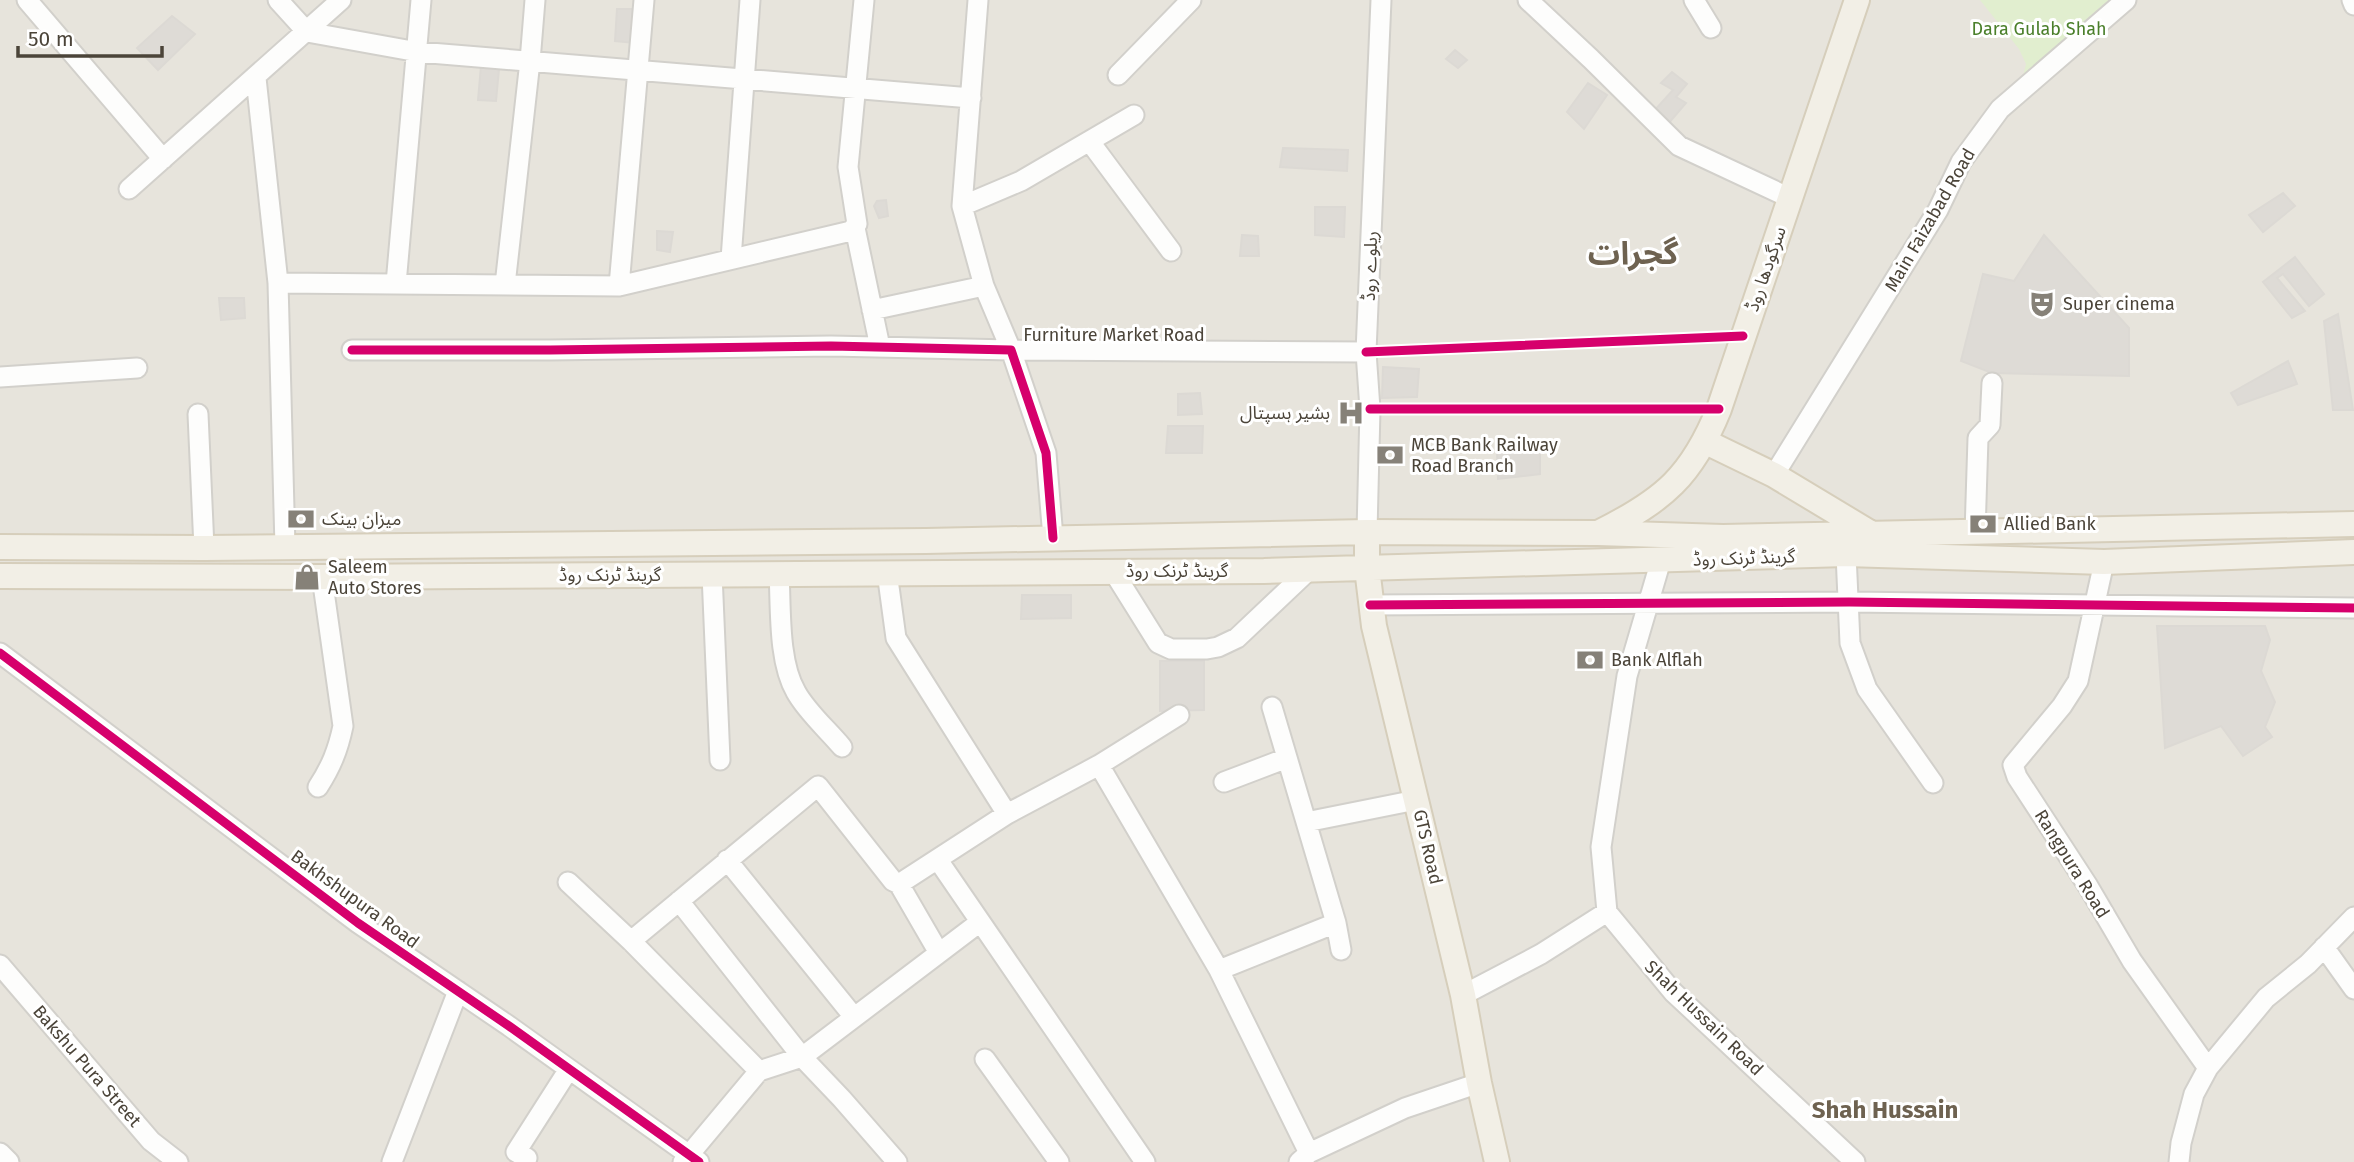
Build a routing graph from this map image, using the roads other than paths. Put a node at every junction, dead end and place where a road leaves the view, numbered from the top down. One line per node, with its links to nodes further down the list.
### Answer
1 (27, 0): 28 (street)
2 (278, 0): 17 (street)
3 (341, 0): 17 (street)
4 (421, 0): 18 (street)
5 (535, 0): 19 (street)
6 (644, 0): 20 (street)
7 (750, 0): 23 (street)
8 (864, 0): 24 (street)
9 (978, 0): 25 (street, Furniture Market Road)
10 (1191, 0): 21 (street)
11 (1381, 0): 44 (street, ریلوے روڈ)
12 (1528, 0): 30 (street)
13 (1694, 0): 16 (street)
14 (1857, 0): 30 (main road, سرگودھا روڈ)
15 (2126, 0): 50 (street, Main Faizabad Road)
16 (1711, 28)
17 (307, 32): 18 (street); 22 (street)
18 (418, 52): 19 (street); 36 (street)
19 (530, 61): 20 (street); 37 (street)
20 (638, 70): 23 (street); 38 (street)
21 (1118, 75)
22 (256, 78): 28 (street); 35 (street)
23 (744, 79): 24 (street); 34 (street)
24 (856, 88): 25 (street); 32 (street)
25 (971, 98): 31 (street, Furniture Market Road)
26 (1134, 115): 27 (street)
27 (1090, 142): 31 (street); 33 (street)
28 (163, 159): 29 (street)
29 (129, 189)
30 (1790, 198): 49 (main road, سرگودھا روڈ)
31 (962, 206): 39 (street, Furniture Market Road)
32 (855, 228): 34 (street); 40 (street)
33 (1171, 251)
34 (730, 259): 38 (street)
35 (278, 283): 36 (street); 59 (street)
36 (396, 284): 37 (street)
37 (505, 285): 38 (street)
38 (619, 286)
39 (984, 286): 40 (street); 43 (street, Furniture Market Road)
40 (872, 310): 41 (street)
41 (880, 347): 42 (street); 43 (street)
42 (352, 350)
43 (1011, 350): 44 (street, Furniture Market Road); 56 (street)
44 (1366, 352): 52 (street, ریلوے روڈ)
45 (136, 368): 46 (street)
46 (0, 377)
47 (1992, 383): 54 (street)
48 (198, 414): 60 (street)
49 (1706, 442): 50 (main road); 53 (main road, سرگودھا روڈ)
50 (1774, 475): 55 (main road)
51 (2354, 524): 54 (main road, گرینڈ ٹرنک روڈ)
52 (1367, 532): 53 (main road, گرینڈ ٹرنک روڈ); 56 (main road, گرینڈ ٹرنک روڈ); 65 (main road, GTS Road)
53 (1598, 533): 55 (main road, گرینڈ ٹرنک روڈ)
54 (1975, 533): 55 (main road, گرینڈ ٹرنک روڈ)
55 (1872, 534)
56 (1052, 538): 57 (main road, گرینڈ ٹرنک روڈ)
57 (542, 544): 59 (main road, گرینڈ ٹرنک روڈ); 71 (main road)
58 (0, 547): 60 (main road, گرینڈ ٹرنک روڈ)
59 (285, 547): 60 (main road, گرینڈ ٹرنک روڈ)
60 (204, 548)
61 (2354, 552): 64 (main road, گرینڈ ٹرنک روڈ)
62 (1846, 554): 63 (main road, گرینڈ ٹرنک روڈ); 64 (main road, گرینڈ ٹرنک روڈ); 74 (street)
63 (1661, 560): 65 (main road, گرینڈ ٹرنک روڈ); 75 (street)
64 (2104, 562): 76 (street, Rangpura Road)
65 (1367, 568): 66 (main road, گرینڈ ٹرنک روڈ); 77 (main road, GTS Road)
66 (1310, 569): 67 (main road, گرینڈ ٹرنک روڈ); 67 (street)
67 (1113, 571): 68 (main road, گرینڈ ٹرنک روڈ)
68 (887, 572): 69 (main road, گرینڈ ٹرنک روڈ); 90 (street)
69 (779, 573): 70 (main road, گرینڈ ٹرنک روڈ); 82 (street)
70 (712, 574): 71 (main road, گرینڈ ٹرنک روڈ); 84 (street)
71 (541, 575): 73 (main road, گرینڈ ٹرنک روڈ)
72 (0, 576): 73 (main road, گرینڈ ٹرنک روڈ)
73 (322, 577): 88 (street)
74 (1849, 601): 75 (street); 76 (street); 87 (street)
75 (1648, 602): 77 (street); 97 (street)
76 (2095, 604): 78 (street); 113 (street, Rangpura Road)
77 (1370, 605): 89 (main road, GTS Road)
78 (2354, 608)
79 (0, 653): 108 (street, Bakhshupura Road)
80 (1272, 707): 83 (street)
81 (1179, 715): 85 (street)
82 (842, 747)
83 (1287, 758): 86 (street); 91 (street)
84 (720, 760)
85 (1099, 765): 90 (street); 106 (street)
86 (1224, 782)
87 (1933, 783)
88 (318, 787)
89 (1416, 800): 91 (street); 109 (main road, GTS Road)
90 (1007, 814): 93 (street)
91 (1306, 821): 100 (street)
92 (726, 860): 95 (street); 96 (street); 110 (street)
93 (938, 860): 95 (street); 99 (street)
94 (568, 882): 101 (street)
95 (899, 884): 104 (street)
96 (678, 901): 101 (street); 111 (street)
97 (1607, 912): 109 (street); 128 (street, Shah Hussain Road)
98 (2354, 917): 102 (street)
99 (980, 922): 104 (street); 126 (street)
100 (1336, 923): 103 (street); 106 (street)
101 (631, 941): 115 (street)
102 (2324, 947): 107 (street); 113 (street)
103 (1340, 950)
104 (939, 953): 110 (street)
105 (0, 965): 121 (street, Bakshu Pura Street)
106 (1219, 970): 118 (street)
107 (2354, 989)
108 (458, 991): 114 (street, Bakhshupura Road); 122 (street)
109 (1463, 995): 116 (main road, GTS Road)
110 (854, 1017): 111 (street)
111 (802, 1057): 115 (street); 124 (street)
112 (985, 1059): 125 (street)
113 (2208, 1068): 129 (street)
114 (569, 1069): 119 (street, Bakhshupura Road); 123 (street)
115 (759, 1071): 119 (street)
116 (1479, 1083): 118 (street); 127 (main road, GTS Road)
117 (0, 1153): 120 (street)
118 (1304, 1157)
119 (690, 1160)
120 (9, 1162)
121 (178, 1162)
122 (391, 1162)
123 (524, 1162)
124 (897, 1162)
125 (1059, 1162)
126 (1145, 1162)
127 (1497, 1162)
128 (1856, 1162)
129 (2179, 1162)

